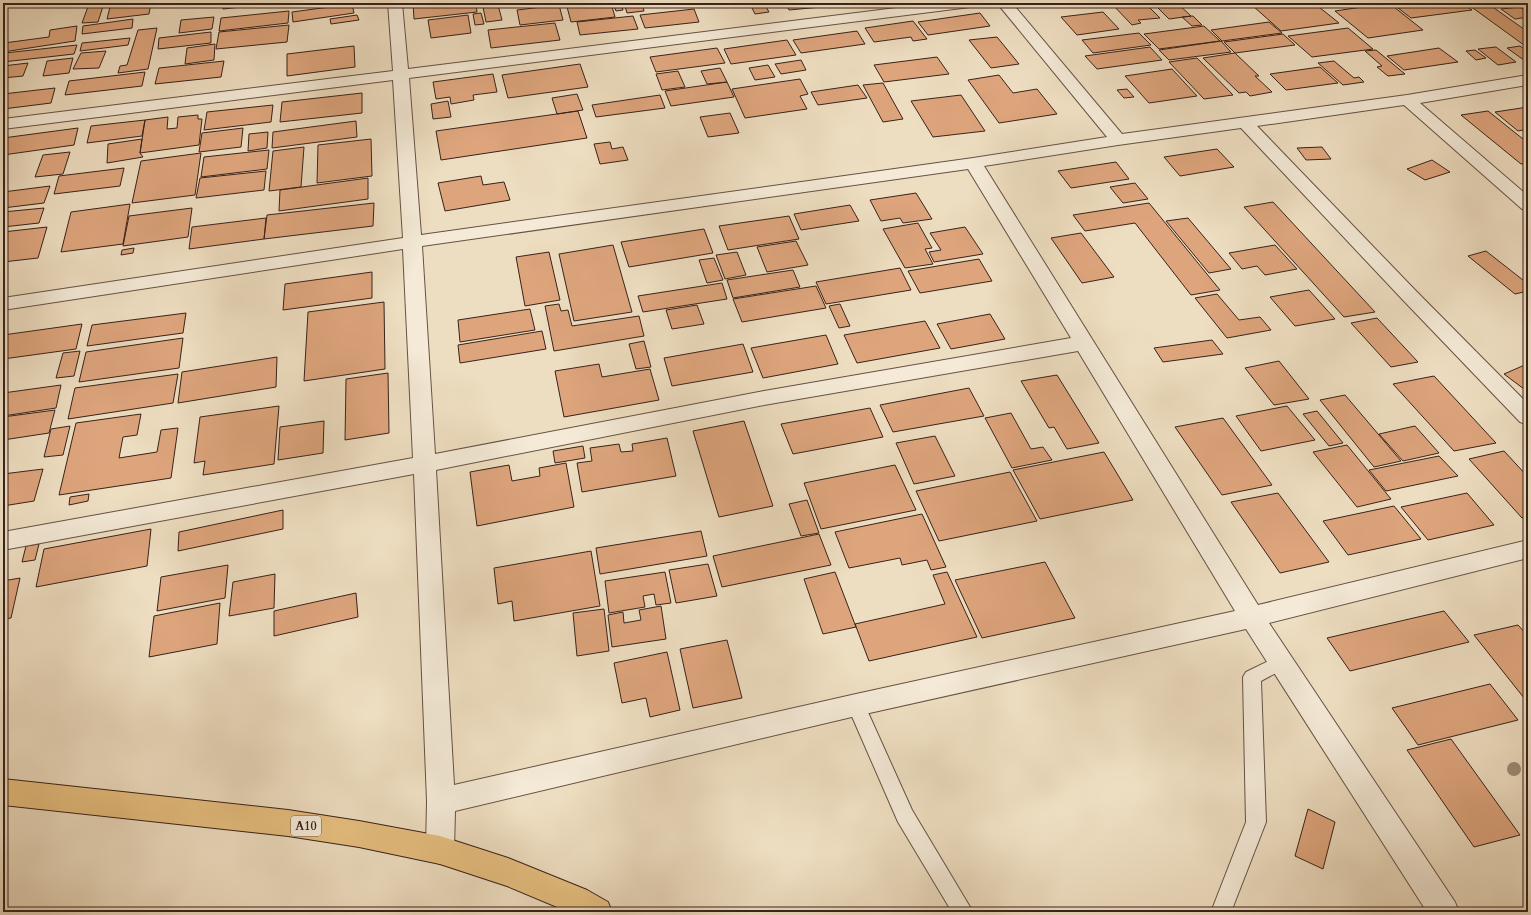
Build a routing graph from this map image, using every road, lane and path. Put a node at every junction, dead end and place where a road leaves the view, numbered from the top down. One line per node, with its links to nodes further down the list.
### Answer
1 (395, 3): 4 (street)
2 (970, 3): 4 (street)
3 (1004, 3): 9 (street)
4 (401, 74): 8 (street); 12 (street)
5 (1528, 80): 6 (street)
6 (1407, 100): 7 (street); 11 (street)
7 (1245, 122): 9 (street); 15 (street)
8 (3, 124)
9 (1118, 140): 10 (street)
10 (973, 163): 12 (street); 14 (street)
11 (1528, 205)
12 (412, 242): 13 (street); 16 (street)
13 (3, 304)
14 (1083, 343): 16 (street); 19 (street)
15 (1528, 417)
16 (424, 464): 17 (street); 23 (street)
17 (3, 541)
18 (1528, 549): 19 (street)
19 (1252, 617): 20 (street); 21 (street)
20 (1281, 662): 27 (lane); 28 (street)
21 (856, 704): 23 (street); 26 (lane)
22 (3, 792): 24 (main road, A10)
23 (441, 801): 24 (street)
24 (440, 850): 25 (main road, A10)
25 (597, 912)
26 (963, 912)
27 (1220, 912)
28 (1444, 912)

